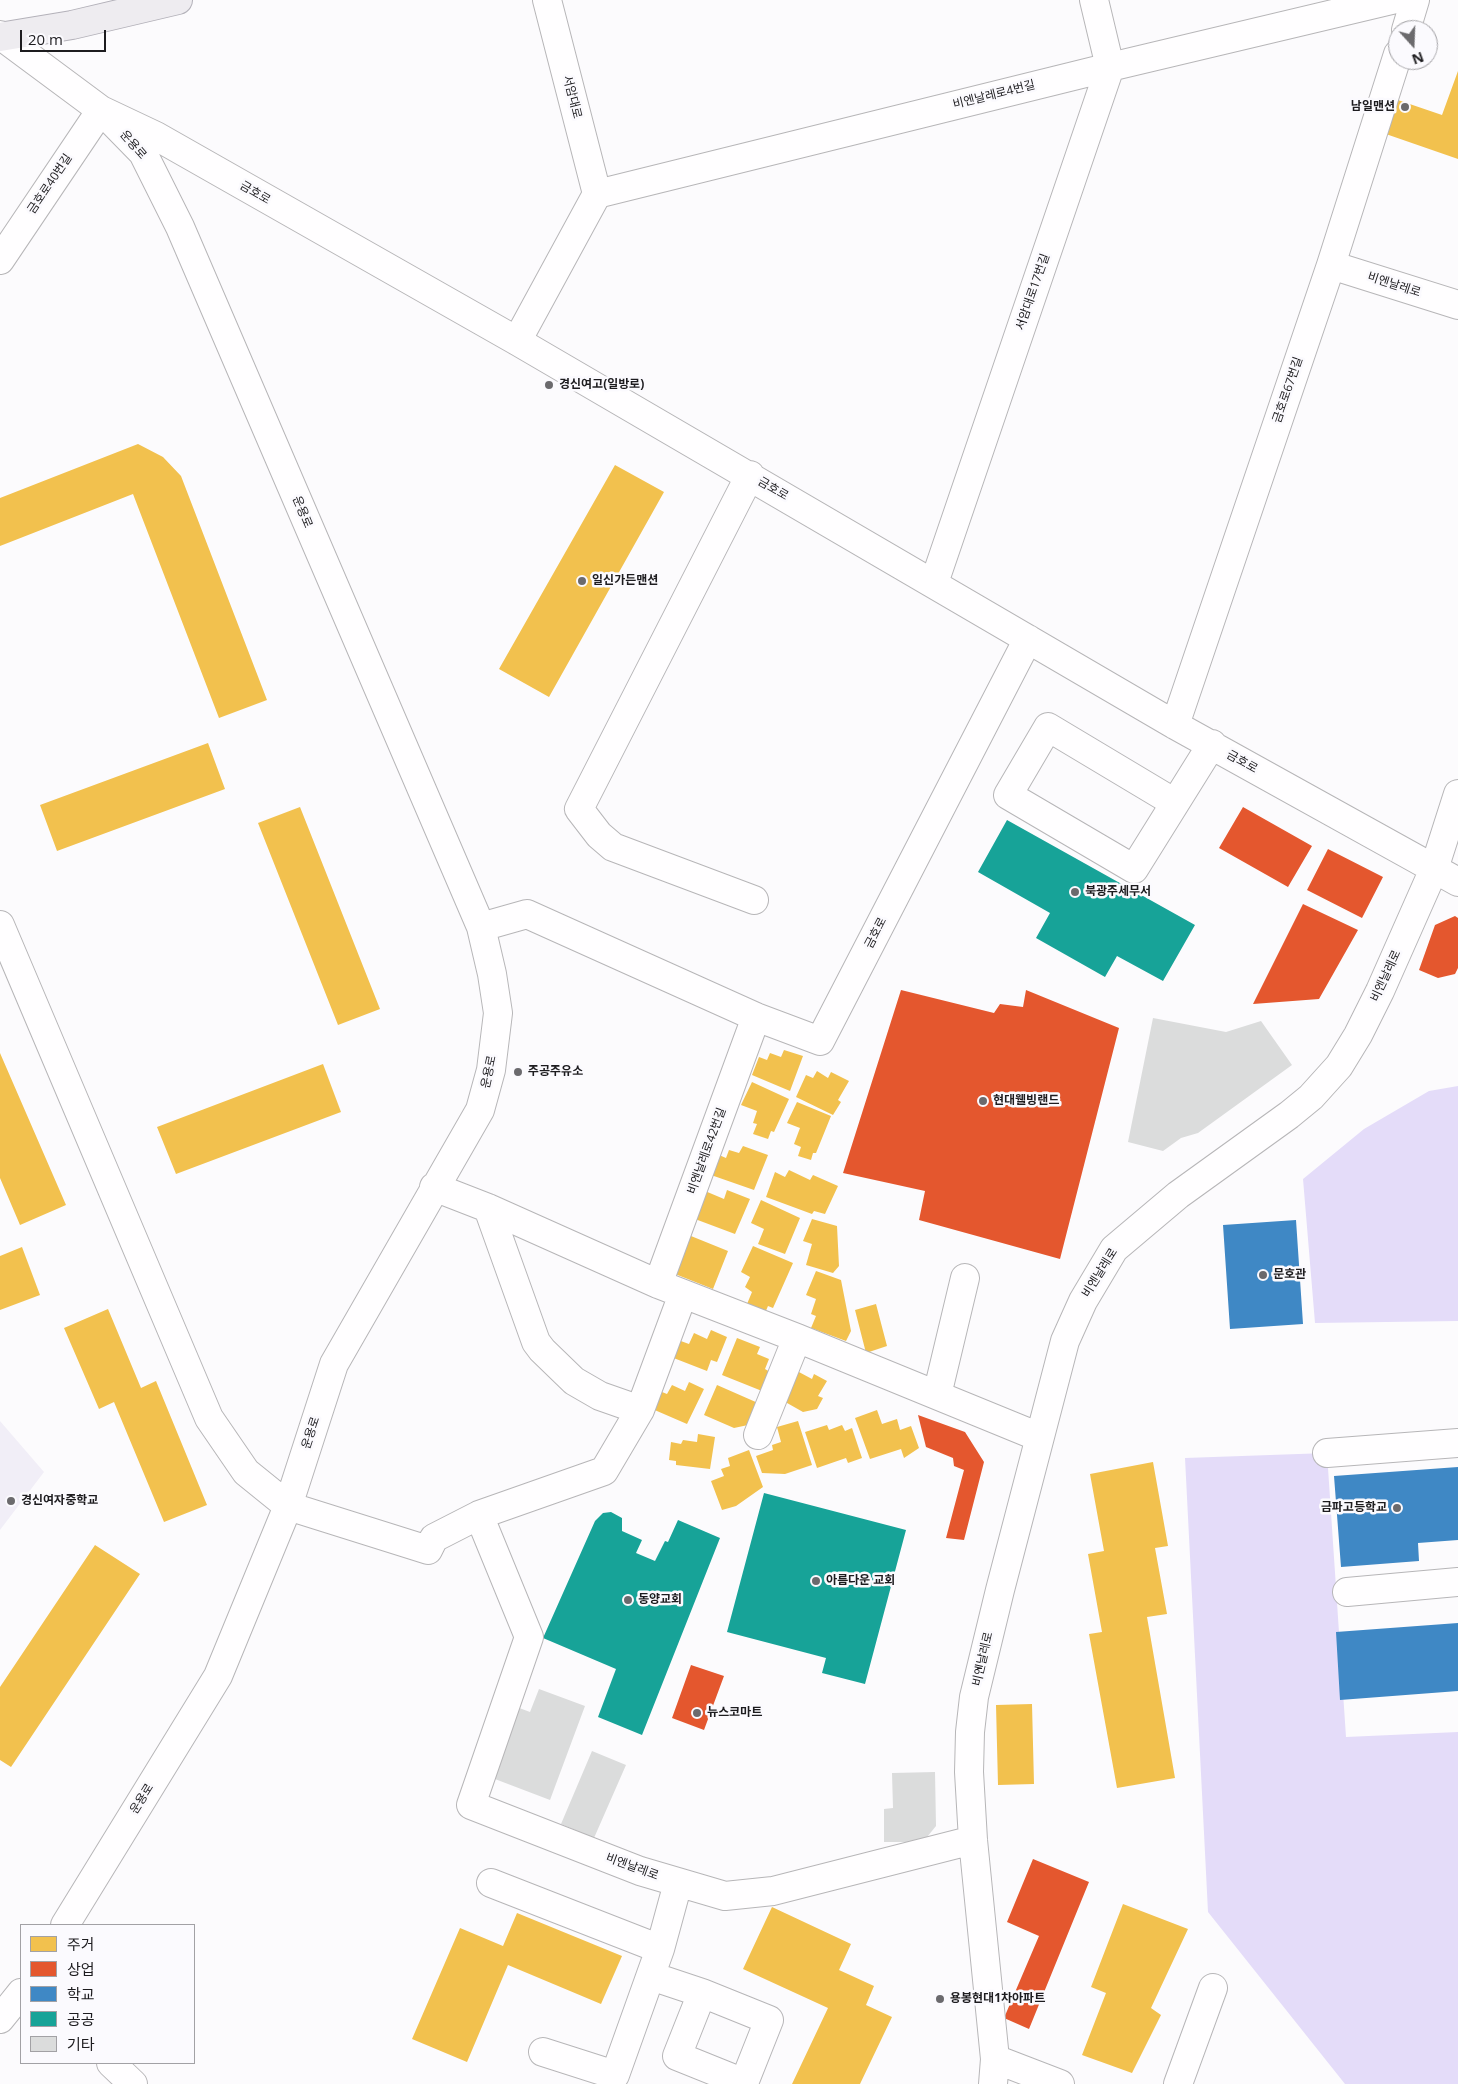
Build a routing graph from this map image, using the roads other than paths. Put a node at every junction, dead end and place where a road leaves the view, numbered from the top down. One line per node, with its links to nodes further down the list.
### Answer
1 (178, 0): 7 (main road)
2 (547, 0): 11 (street, 서암대로)
3 (1094, 0): 8 (street)
4 (1392, 0): 8 (street, 비엔날레로4번길)
5 (1415, 0): 6 (street)
6 (1409, 20)
7 (1, 36): 10 (street, 금호로)
8 (1110, 66): 11 (street, 비엔날레로4번길); 17 (street, 서암대로17번길)
9 (1393, 70): 13 (street, 금호로67번길)
10 (101, 110): 12 (street, 금호로40번길); 15 (street, 금호로); 27 (street, 운용로)
11 (597, 194): 15 (street)
12 (0, 260)
13 (1330, 265): 14 (street, 비엔날레로); 19 (street, 금호로67번길)
14 (1458, 305)
15 (517, 342): 16 (street, 금호로)
16 (750, 476): 17 (street, 금호로); 25 (street)
17 (934, 583): 18 (street, 금호로)
18 (1028, 639): 19 (street, 금호로); 28 (street, 금호로)
19 (1175, 725): 20 (street, 금호로)
20 (1212, 744): 22 (street); 23 (street, 금호로)
21 (1458, 794): 23 (street, 비엔날레로)
22 (1175, 803): 22 (street)
23 (1434, 869): 24 (street, 금호로); 38 (street, 비엔날레로)
24 (1458, 882)
25 (754, 900)
26 (0, 925): 41 (street)
27 (481, 927): 28 (street); 29 (street, 운용로)
28 (756, 1018): 32 (street, 비엔날레로42번길)
29 (434, 1187): 30 (street); 41 (street, 운용로)
30 (488, 1208): 32 (street); 36 (street)
31 (965, 1278): 35 (street)
32 (658, 1284): 33 (street)
33 (683, 1294): 34 (street); 36 (street)
34 (797, 1338): 35 (street); 37 (street)
35 (936, 1395): 38 (street)
36 (640, 1410): 42 (street)
37 (758, 1435)
38 (1039, 1437): 45 (street, 비엔날레로)
39 (1458, 1443): 40 (street)
40 (1326, 1453)
41 (288, 1506): 42 (street); 48 (street, 운용로)
42 (479, 1515): 47 (street, 비엔날레로)
43 (1458, 1582): 44 (street)
44 (1347, 1592)
45 (973, 1840): 47 (street, 비엔날레로); 57 (street, 비엔날레로)
46 (491, 1883): 49 (street)
47 (678, 1883): 49 (street)
48 (66, 1924)
49 (660, 1949): 50 (street)
50 (651, 1976): 52 (street); 55 (street)
51 (1213, 1988): 60 (street)
52 (702, 1993)
53 (20, 1994): 54 (street)
54 (0, 2019)
55 (543, 2052)
56 (112, 2064): 58 (street)
57 (994, 2071): 59 (street)
58 (133, 2084)
59 (1060, 2084)
60 (1178, 2084)

